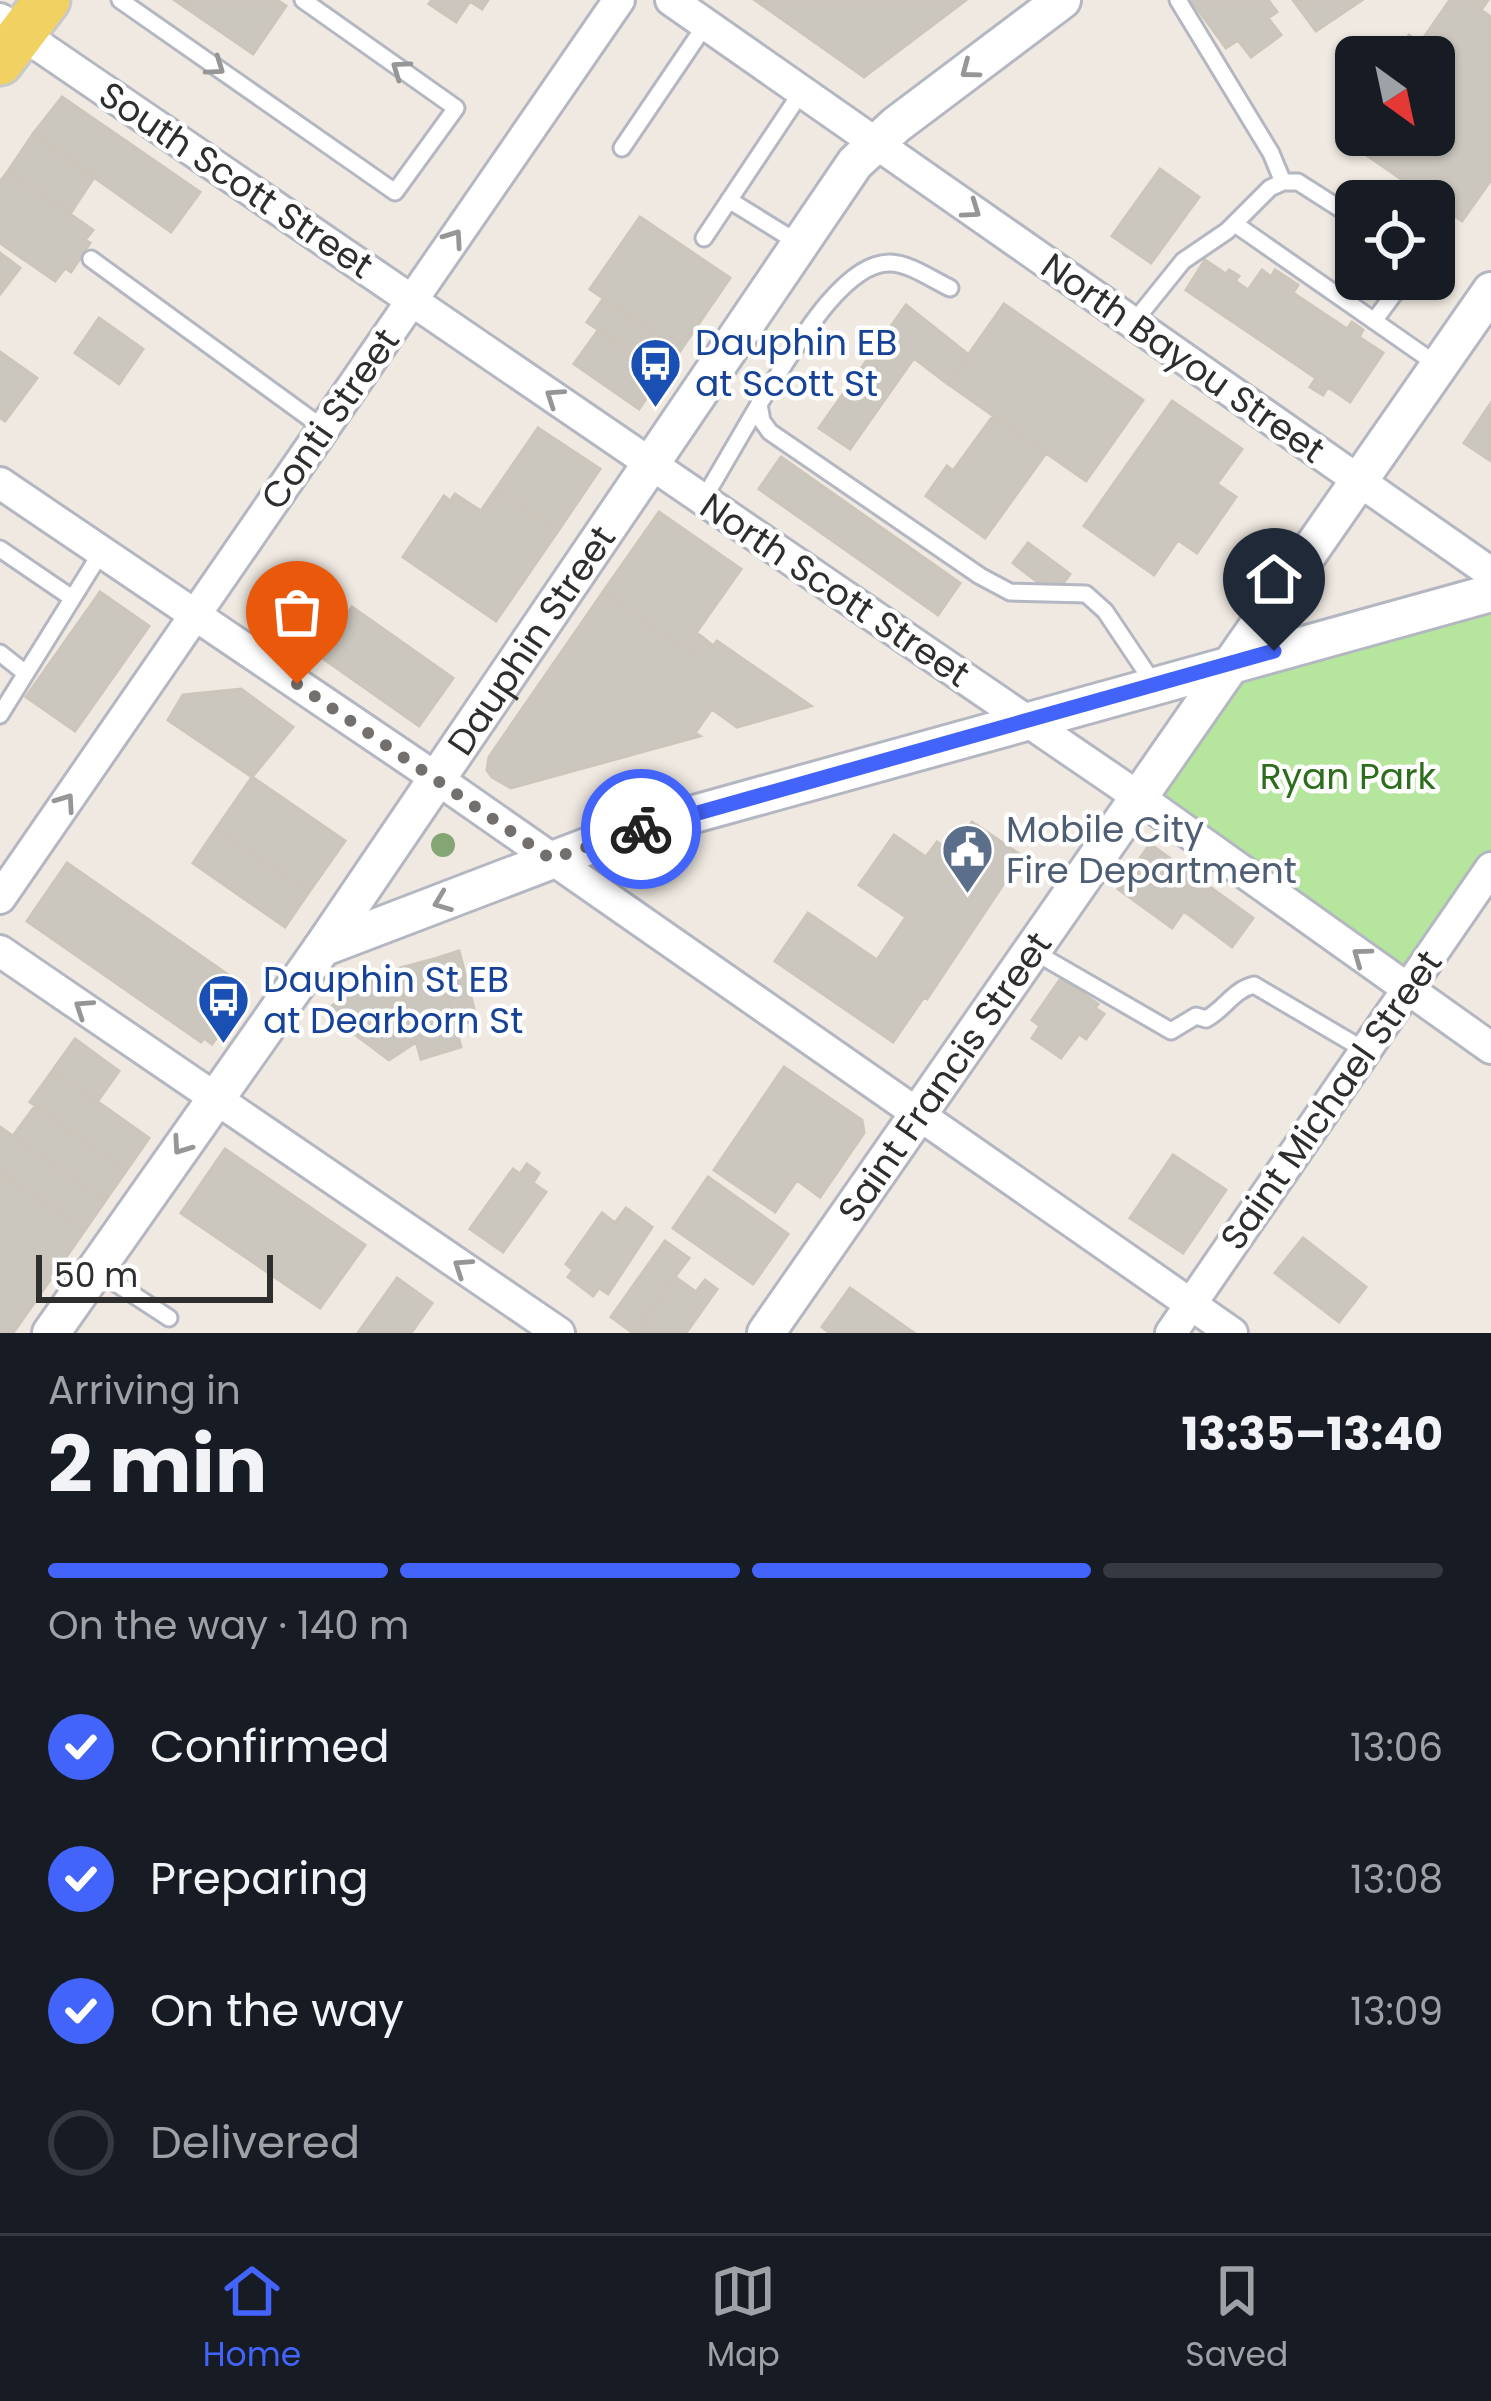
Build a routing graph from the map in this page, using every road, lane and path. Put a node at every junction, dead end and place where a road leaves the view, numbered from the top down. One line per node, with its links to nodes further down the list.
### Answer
1 (119, 0): 2 (lane, one-way to 2)
2 (302, 0)
3 (619, 0): 21 (street, Conti Street, one-way to 3)
4 (671, 0): 7 (street, North Bayou Street)
5 (1062, 0): 10 (street, Dauphin Street, one-way to 10)
6 (1178, 0): 12 (lane)
7 (706, 25): 9 (street, North Bayou Street); 11 (lane)
8 (17, 29): 21 (street, South Scott Street)
9 (802, 91): 10 (street, North Bayou Street); 13 (lane)
10 (877, 142): 17 (street, Dauphin Street); 24 (street, North Bayou Street, one-way to 24)
11 (622, 148)
12 (1282, 182): 14 (lane); 15 (lane)
13 (729, 200): 16 (lane); 17 (lane)
14 (1335, 205)
15 (1235, 224): 23 (lane); 24 (lane)
16 (704, 238)
17 (800, 244): 28 (street, Dauphin Street)
18 (91, 259): 27 (lane)
19 (950, 288): 26 (lane)
20 (1491, 291): 25 (street, Saint Francis Street)
21 (412, 299): 27 (street, Conti Street); 28 (street, South Scott Street, one-way to 21)
22 (1390, 300): 23 (lane)
23 (1375, 321): 25 (lane)
24 (1133, 323): 29 (street, North Bayou Street)
25 (1438, 366): 29 (street, Saint Francis Street)
26 (759, 404): 31 (lane); 41 (lane)
27 (323, 428): 37 (street, Conti Street)
28 (651, 464): 31 (street, North Scott Street); 44 (street, Dauphin Street)
29 (1358, 480): 34 (street, North Bayou Street); 39 (street, Saint Francis Street)
30 (0, 483): 33 (street)
31 (704, 500): 43 (street, North Scott Street)
32 (0, 549): 36 (lane)
33 (102, 551): 36 (lane); 37 (street)
34 (1491, 573)
35 (1491, 593): 39 (street)
36 (72, 598): 40 (lane)
37 (195, 614): 44 (street); 48 (street, Conti Street, one-way to 37)
38 (0, 653): 40 (lane)
39 (1230, 662): 41 (street); 45 (street, Saint Francis Street)
40 (24, 672): 42 (lane)
41 (1154, 684): 43 (street)
42 (0, 715)
43 (1025, 719): 45 (street, North Scott Street); 46 (street)
44 (436, 778): 46 (street); 49 (street, Dauphin Street)
45 (1137, 796): 50 (street, Saint Francis Street); 52 (street, North Scott Street, one-way to 45)
46 (551, 859): 49 (street, one-way to 49); 56 (street)
47 (1491, 868): 52 (street, Saint Michael Street)
48 (0, 898)
49 (322, 948): 55 (street, Dauphin Street)
50 (1031, 950): 54 (lane); 56 (street, Saint Francis Street)
51 (0, 951): 55 (street, one-way to 51)
52 (1408, 990): 53 (street, North Scott Street); 54 (street, Saint Michael Street)
53 (1491, 1048)
54 (1366, 1051): 58 (street, Saint Michael Street)
55 (214, 1097): 57 (street, Dauphin Street, one-way to 57); 61 (street, one-way to 55)
56 (917, 1115): 58 (street); 62 (street, Saint Francis Street)
57 (94, 1270): 59 (lane); 60 (street, Dauphin Street)
58 (1190, 1305): 63 (street, Saint Michael Street); 64 (street)
59 (169, 1318)
60 (51, 1333)
61 (559, 1333)
62 (766, 1333)
63 (1172, 1333)
64 (1232, 1333)

